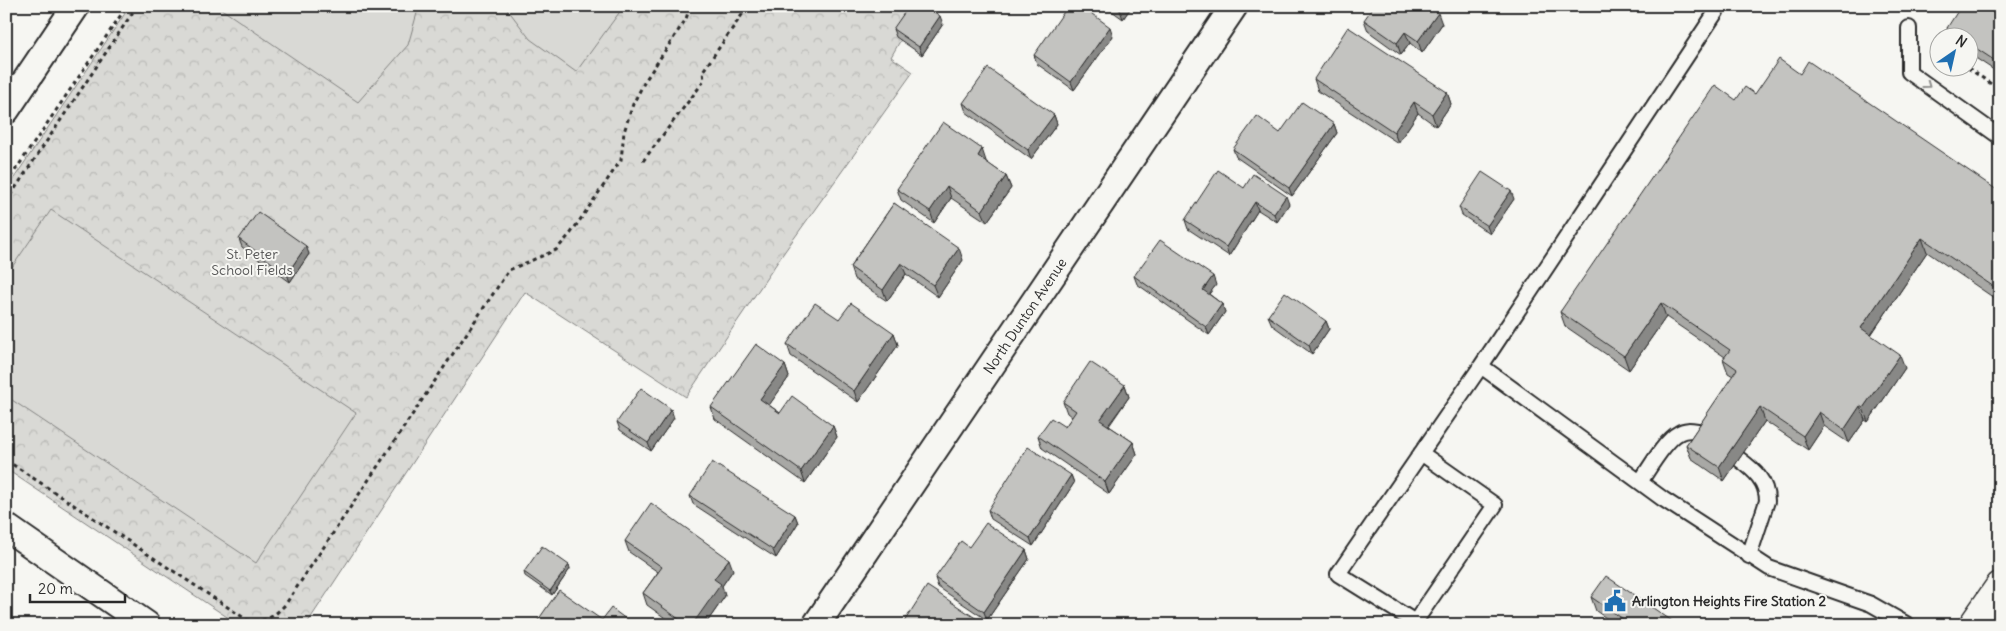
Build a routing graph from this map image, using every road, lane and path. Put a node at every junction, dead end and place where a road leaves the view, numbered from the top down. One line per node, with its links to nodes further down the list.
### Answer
1 (76, 6): 11 (street)
2 (126, 6): 14 (path)
3 (137, 6): 15 (path)
4 (690, 6): 20 (path)
5 (748, 6): 13 (path)
6 (1234, 6): 26 (street, North Dunton Avenue)
7 (1716, 12): 16 (lane)
8 (1909, 28): 12 (lane, one-way to 12)
9 (1978, 75): 10 (path)
10 (2000, 90)
11 (6, 110)
12 (2000, 137)
13 (643, 161)
14 (6, 184)
15 (6, 202)
16 (1481, 366): 18 (lane); 21 (lane)
17 (1698, 431): 21 (lane)
18 (1421, 453): 18 (lane)
19 (1739, 459): 23 (lane)
20 (6, 460)
21 (1640, 482): 23 (lane)
22 (6, 527): 25 (street)
23 (1749, 556): 27 (lane)
24 (2000, 586): 28 (main road)
25 (147, 625)
26 (816, 625)
27 (1908, 625)
28 (1973, 625)

